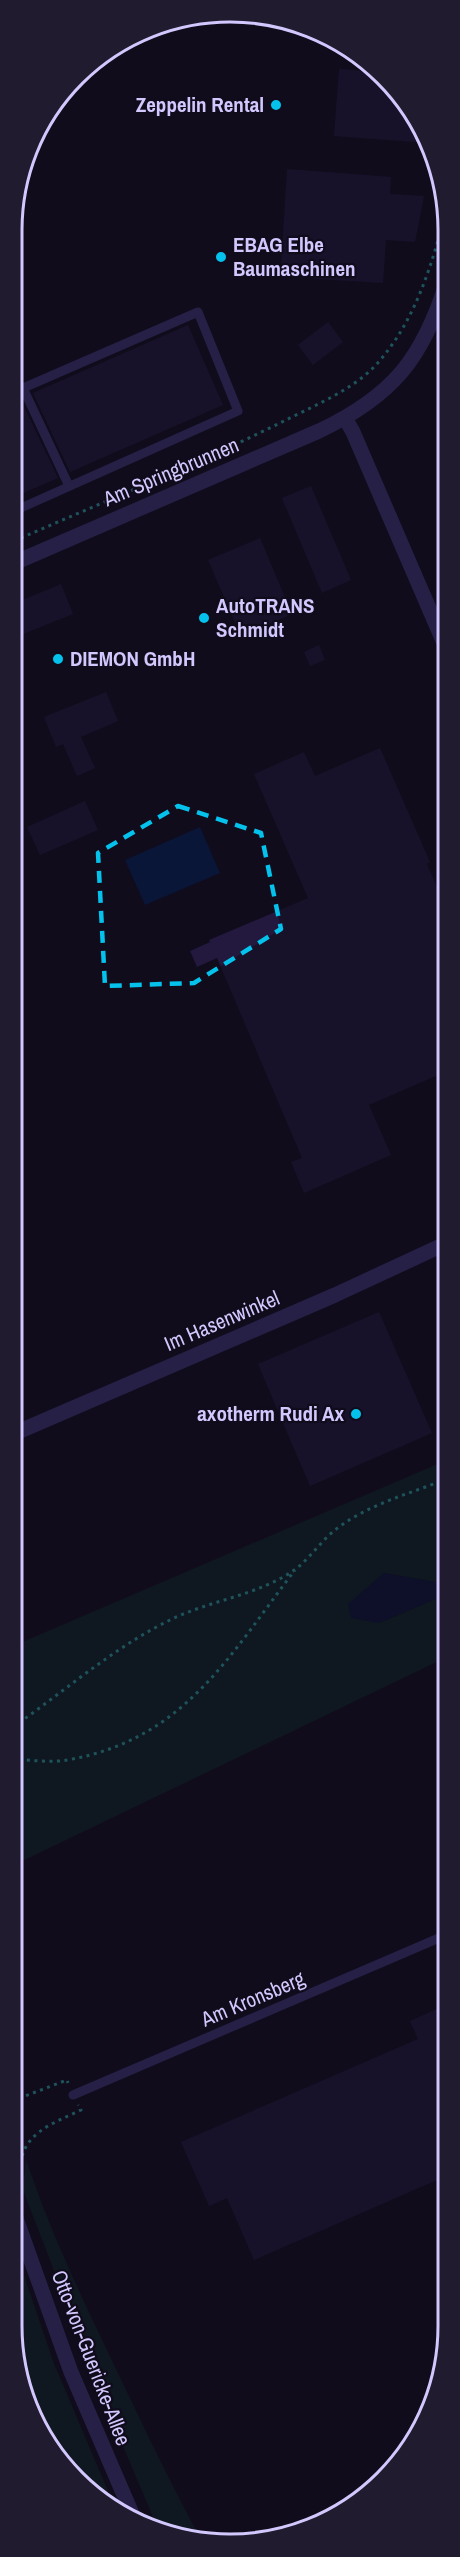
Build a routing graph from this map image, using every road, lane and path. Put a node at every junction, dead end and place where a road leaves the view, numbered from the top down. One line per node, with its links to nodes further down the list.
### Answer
1 (437, 243): 7 (path)
2 (437, 311): 4 (street, Am Springbrunnen)
3 (23, 388): 5 (lane); 5 (lane)
4 (345, 418): 8 (street, Am Springbrunnen); 9 (street)
5 (69, 486): 6 (lane)
6 (22, 507)
7 (22, 538)
8 (22, 559)
9 (437, 628)
10 (437, 1248): 11 (street, Im Hasenwinkel)
11 (22, 1430)
12 (438, 1483): 13 (path)
13 (296, 1568): 14 (path); 15 (path)
14 (22, 1720)
15 (22, 1759)
16 (438, 1939): 17 (lane, Am Kronsberg)
17 (74, 2095): 18 (path); 19 (path)
18 (22, 2097)
19 (22, 2151)
20 (22, 2216): 21 (street, Otto-von-Guericke-Allee)
21 (130, 2509)

